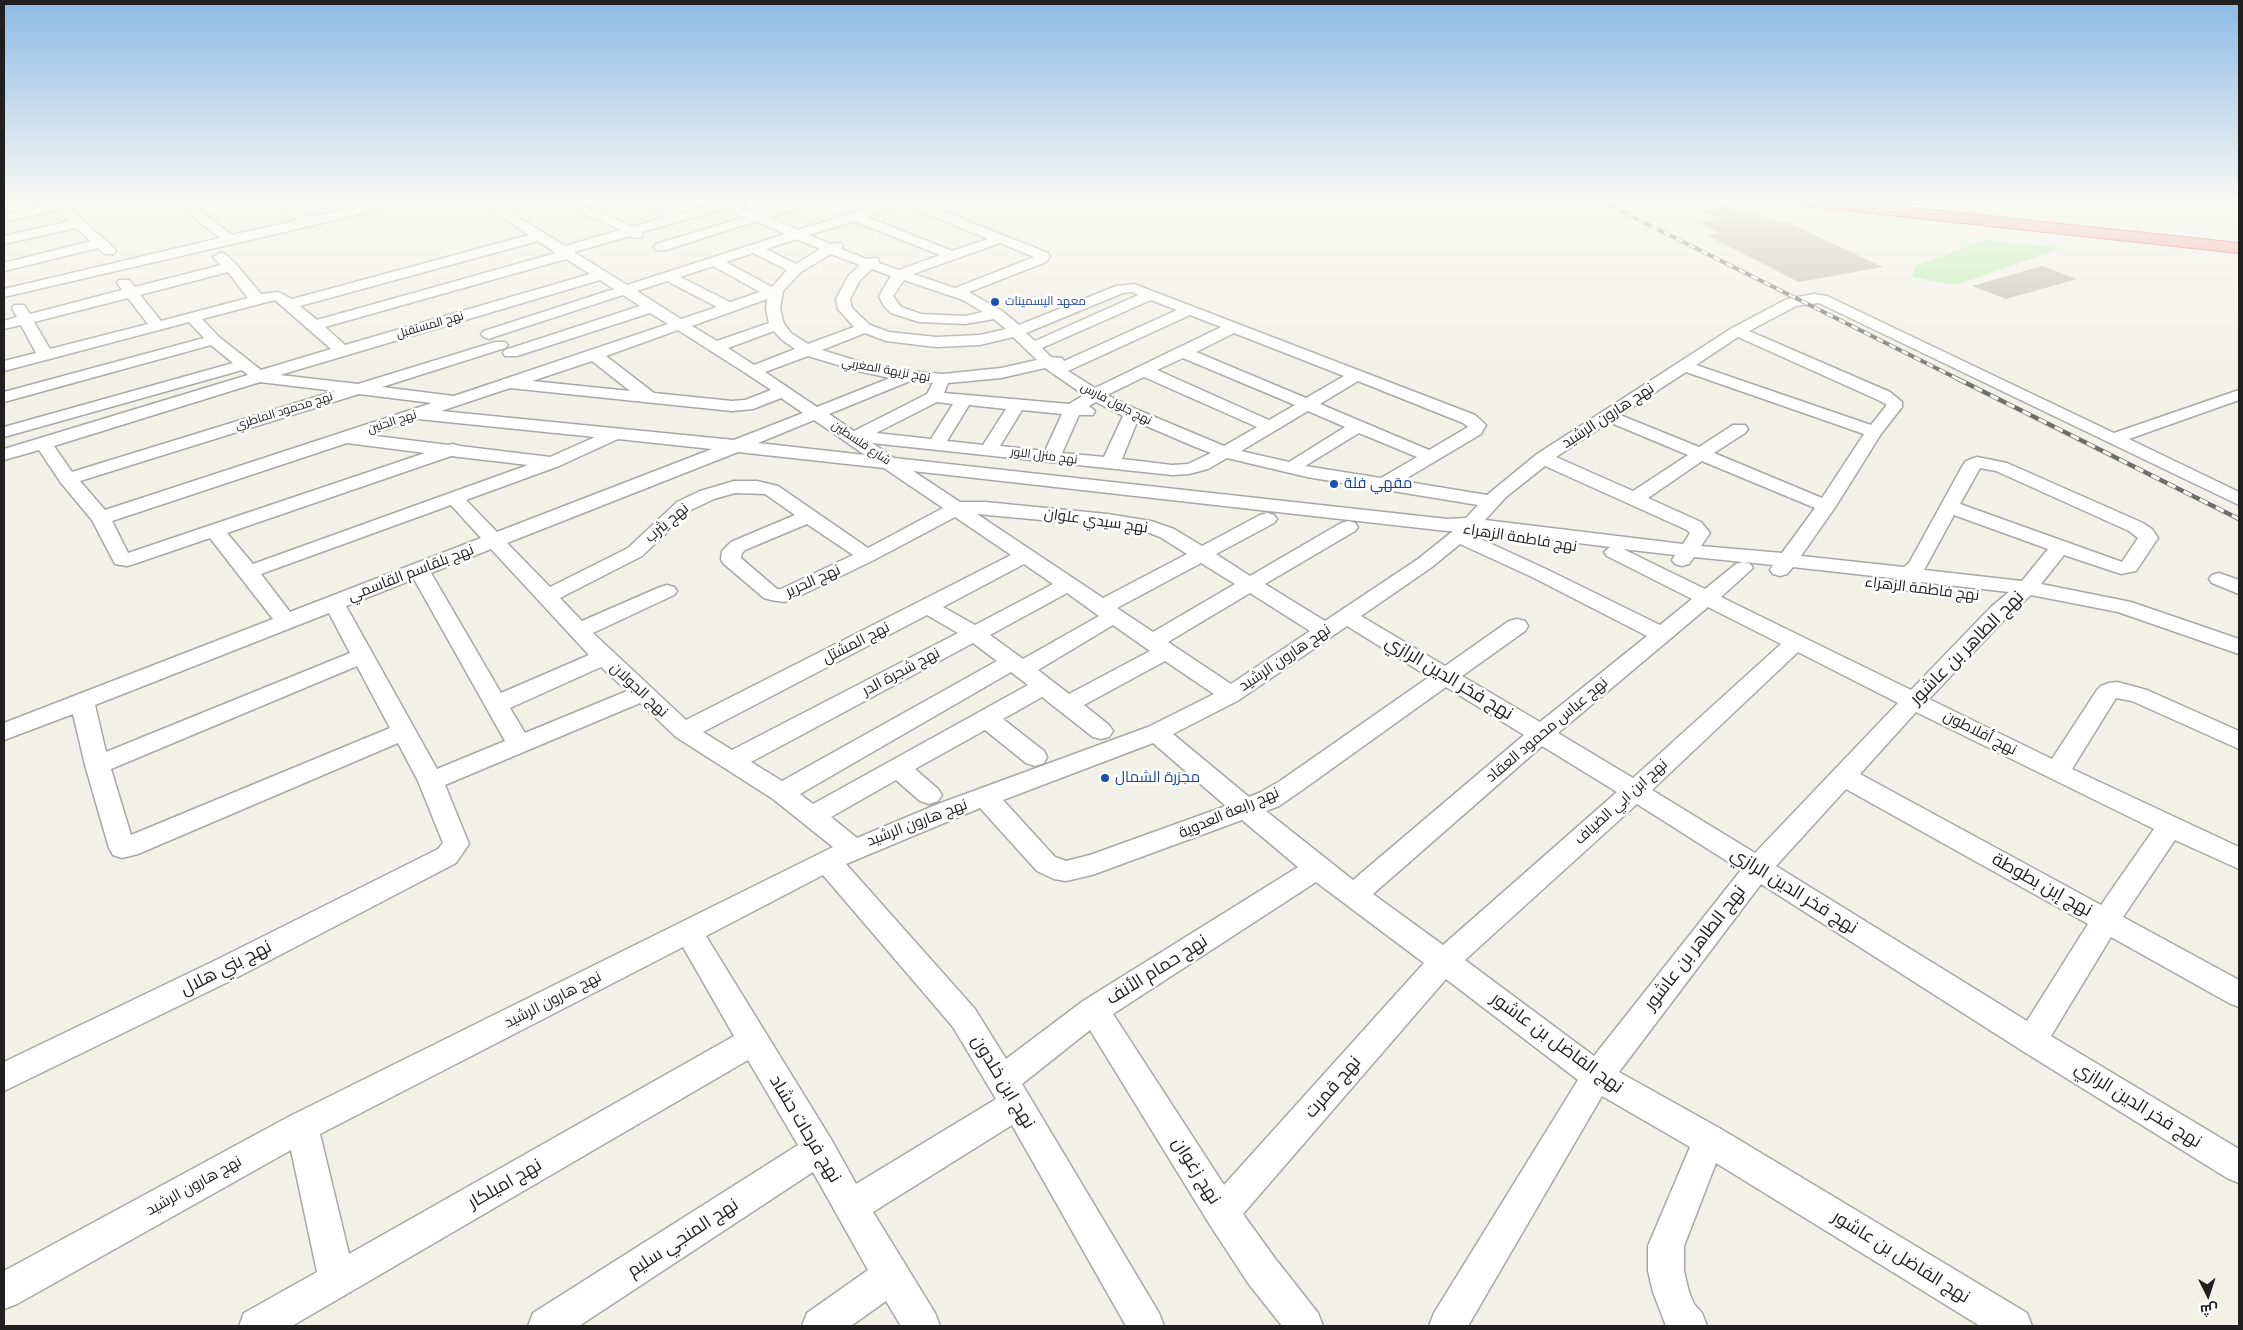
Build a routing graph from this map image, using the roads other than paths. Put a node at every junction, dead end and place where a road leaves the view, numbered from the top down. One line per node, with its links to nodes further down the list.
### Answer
1 (20, 263): 19 (street)
2 (116, 263): 16 (street)
3 (131, 263): 16 (street)
4 (227, 263): 17 (street)
5 (440, 263): 31 (street)
6 (530, 263): 42 (street)
7 (583, 263): 21 (street, شارع فلسطين)
8 (692, 263): 18 (street)
9 (707, 263): 18 (street)
10 (718, 263): 27 (street)
11 (784, 263): 20 (street)
12 (806, 263): 20 (street)
13 (871, 263): 22 (street, نهج جلول فارس); 44 (street)
14 (933, 263): 22 (street)
15 (1030, 263): 25 (street)
16 (118, 266): 26 (street); 28 (street)
17 (230, 266): 26 (street); 30 (street)
18 (698, 266): 23 (street)
19 (4, 267)
20 (796, 269): 27 (street)
21 (602, 274): 24 (street, شارع فلسطين); 36 (street, نهج المستقبل)
22 (908, 274): 25 (street, نهج جلول فارس); 34 (street)
23 (668, 276): 24 (street); 33 (street)
24 (626, 290): 32 (street, شارع فلسطين); 49 (street)
25 (960, 290): 34 (street, نهج جلول فارس); 46 (street, نهج جلول فارس)
26 (131, 291): 38 (street); 41 (street)
27 (774, 292): 33 (street, نهج الحنين); 40 (street)
28 (6, 293): 38 (street)
29 (1150, 295): 35 (street); 46 (street); 50 (street)
30 (257, 299): 31 (street); 37 (street)
31 (290, 304): 42 (street)
32 (653, 307): 43 (street, شارع فلسطين); 49 (street)
33 (730, 308): 43 (street, نهج الحنين)
34 (993, 311): 46 (street, نهج جلول فارس)
35 (1187, 311): 45 (street); 57 (street, نهج نزيهة المغربي)
36 (462, 316): 49 (street); 53 (street, نهج المستقبل)
37 (192, 317): 41 (street); 48 (street)
38 (26, 318): 39 (street); 55 (street)
39 (4, 323)
40 (778, 325): 51 (street); 52 (street, نهج نزيهة المغربي)
41 (157, 326): 55 (street)
42 (313, 326): 53 (street)
43 (676, 327): 51 (street, شارع فلسطين); 56 (street, نهج الحنين); 70 (street)
44 (865, 328): 46 (street); 52 (street)
45 (1232, 328): 54 (street); 64 (street)
46 (1020, 330): 50 (street, نهج جلول فارس); 57 (street, نهج جلول فارس)
47 (1737, 330): 60 (street, نهج هارون الرشيد); 89 (street); 93 (street, نهج هارون الرشيد)
48 (214, 340): 58 (street); 73 (street)
49 (500, 344): 63 (street); 69 (street, نهج محمود الماطري)
50 (1040, 344): 57 (street, نهج جلول فارس)
51 (716, 347): 61 (street, شارع فلسطين)
52 (806, 350): 61 (street); 65 (street, نهج نزيهة المغربي)
53 (342, 351): 66 (street, نهج المستقبل)
54 (1183, 352): 62 (street); 78 (street)
55 (45, 355): 59 (street)
56 (594, 355): 63 (street, نهج الحنين); 75 (street)
57 (1056, 363): 67 (street, نهج نزيهة المغربي); 71 (street, نهج جلول فارس)
58 (243, 365): 66 (street); 88 (street)
59 (4, 366)
60 (1685, 366): 84 (street, نهج هارون الرشيد); 89 (street)
61 (753, 370): 70 (street, شارع فلسطين)
62 (1144, 371): 71 (street); 86 (street)
63 (535, 374): 68 (street, نهج الحنين)
64 (1358, 375): 78 (street, نهج منزل النور); 103 (street)
65 (908, 376): 67 (street, نهج نزيهة المغربي); 82 (street, نهج بلقاسم القاسمي)
66 (266, 378): 69 (street); 94 (street, نهج المستقبل)
67 (943, 378): 74 (street)
68 (506, 384): 75 (street); 76 (street, نهج الحنين)
69 (359, 388): 76 (street); 109 (street, نهج محمود الماطري)
70 (778, 393): 75 (street); 82 (street, شارع فلسطين)
71 (1098, 393): 80 (street); 83 (street, نهج جلول فارس); 99 (street, نهج جلول فارس)
72 (2239, 395): 93 (street)
73 (4, 397)
74 (934, 397): 77 (street); 91 (street)
75 (650, 398)
76 (454, 400): 81 (street, نهج الحنين)
77 (964, 400): 79 (street); 95 (street)
78 (1308, 404): 85 (street); 86 (street, نهج منزل النور)
79 (1017, 405): 80 (street); 98 (street)
80 (1073, 409): 83 (street); 102 (street)
81 (418, 414): 90 (street); 92 (street, نهج الحنين)
82 (818, 414): 91 (street, شارع فلسطين); 96 (street, نهج بلقاسم القاسمي)
83 (1131, 415): 99 (street, نهج جلول فارس); 106 (street)
84 (1608, 416): 101 (street); 104 (street, نهج هارون الرشيد)
85 (1358, 426): 103 (street); 107 (street)
86 (1270, 427): 99 (street, نهج منزل النور)
87 (1739, 429): 101 (street)
88 (4, 432)
89 (1874, 432): 115 (street)
90 (616, 434): 96 (street); 105 (street)
91 (854, 436): 95 (street, نهج منزل النور); 108 (street, شارع فلسطين)
92 (343, 438): 97 (street); 119 (street, نهج الحنين)
93 (2114, 438): 114 (street)
94 (43, 443): 100 (street, نهج المستقبل); 109 (street)
95 (937, 443): 98 (street, نهج منزل النور)
96 (736, 446): 108 (street); 124 (street, نهج بلقاسم القاسمي)
97 (453, 449): 105 (street); 123 (street)
98 (990, 449): 102 (street, نهج منزل النور)
99 (1228, 450): 106 (street, نهج منزل النور); 107 (street, نهج جلول فارس); 110 (street, نهج جلول فارس)
100 (4, 455)
101 (1703, 455): 113 (street); 115 (street)
102 (1052, 456): 106 (street, نهج منزل النور)
103 (1429, 456): 110 (street)
104 (1543, 458): 111 (street, نهج هارون الرشيد); 113 (street)
105 (553, 462): 112 (street)
106 (1111, 463)
107 (1298, 463): 110 (street, نهج جلول فارس)
108 (894, 466): 117 (street, شارع فلسطين); 122 (street)
109 (68, 479): 119 (street)
110 (1388, 482): 111 (street, نهج جلول فارس)
111 (1495, 497): 122 (street, نهج هارون الرشيد)
112 (454, 498): 124 (street, نهج الجولان); 134 (street)
113 (1634, 499): 129 (street)
114 (2239, 499)
115 (1826, 506): 131 (street)
116 (1949, 507): 125 (street); 125 (street); 135 (street)
117 (958, 508): 127 (street, شارع فلسطين); 128 (street, نهج سيدي علوان); 130 (street, نهج الحرير)
118 (809, 516): 130 (street, نهج يثرب); 130 (street, نهج الحرير); 142 (street, نهج يثرب)
119 (101, 518): 123 (street)
120 (1267, 519): 128 (street)
121 (1348, 527): 138 (street)
122 (1460, 529): 126 (street, نهج فاطمة الزهراء); 129 (street, نهج فاطمة الزهراء); 148 (street, نهج هارون الرشيد); 152 (street)
123 (214, 531): 134 (street)
124 (494, 540): 133 (street, نهج بلقاسم القاسمي); 142 (street, نهج الجولان)
125 (2060, 547): 141 (street, نهج الطاهر بن عاشور)
126 (1614, 552): 129 (street, نهج فاطمة الزهراء); 143 (street, نهج أفلاطون)
127 (1027, 555): 137 (street, شارع فلسطين); 145 (street, نهج المشتل)
128 (1203, 555): 138 (street, نهج سيدي علوان); 146 (street)
129 (1685, 555): 131 (street, نهج فاطمة الزهراء); 132 (street, نهج فاطمة الزهراء)
130 (867, 556)
131 (1783, 566): 132 (street, نهج فاطمة الزهراء); 135 (street, نهج فاطمة الزهراء)
132 (1743, 568): 143 (street, نهج عباس محمود العقاد)
133 (419, 569): 144 (street, نهج بلقاسم القاسمي); 165 (street)
134 (249, 572): 147 (street)
135 (1922, 579): 141 (street, نهج فاطمة الزهراء)
136 (2219, 579): 139 (street)
137 (1069, 584): 146 (street, شارع فلسطين); 151 (street, نهج شجرة الدر)
138 (1252, 584): 148 (street, نهج سيدي علوان); 154 (street)
139 (2239, 588)
140 (667, 591): 150 (street)
141 (2020, 594): 155 (street, نهج فاطمة الزهراء); 163 (street, نهج الطاهر بن عاشور)
142 (548, 596): 150 (street, نهج الجولان)
143 (1708, 599): 152 (street, نهج عباس محمود العقاد); 153 (street, نهج أفلاطون)
144 (334, 603): 147 (street, نهج بلقاسم القاسمي); 156 (street)
145 (928, 607): 151 (street); 168 (street, نهج المشتل)
146 (1108, 612): 154 (street, شارع فلسطين); 158 (street)
147 (286, 622): 164 (street, نهج بلقاسم القاسمي)
148 (1336, 624): 159 (street, نهج فخر الدين الرازي); 162 (street, نهج هارون الرشيد)
149 (1517, 626): 159 (street, نهج رابعة العدوية)
150 (581, 630): 157 (street, نهج الجولان)
151 (973, 633): 158 (street); 177 (street, نهج شجرة الدر)
152 (1661, 634): 173 (street, نهج عباس محمود العقاد)
153 (1796, 642): 163 (street, نهج أفلاطون); 183 (street, نهج ابن ابي الضياف)
154 (1160, 646): 162 (street, شارع فلسطين); 166 (street)
155 (2239, 647)
156 (364, 655): 171 (street); 178 (street)
157 (604, 658): 161 (street, نهج الجولان); 165 (street)
158 (1017, 665): 160 (street); 184 (street)
159 (1447, 675): 173 (street, نهج فخر الدين الرازي); 187 (street, نهج رابعة العدوية)
160 (1044, 686): 166 (street); 167 (street)
161 (642, 693): 168 (street, نهج الجولان); 175 (street)
162 (1231, 695): 172 (street, نهج هارون الرشيد)
163 (1914, 700): 180 (street, نهج أفلاطون); 181 (street, نهج الطاهر بن عاشور)
164 (82, 702): 170 (street, نهج بلقاسم القاسمي); 178 (street)
165 (495, 704): 175 (street)
166 (1068, 704): 169 (street)
167 (986, 718): 176 (street); 179 (street)
168 (684, 731): 177 (street, نهج الجولان)
169 (1101, 731)
170 (4, 732)
171 (403, 732): 178 (street); 182 (street)
172 (1156, 733): 186 (street, نهج هارون الرشيد); 187 (street, نهج الفاضل بن عاشور)
173 (1541, 734): 183 (street, نهج فخر الدين الرازي); 194 (street, نهج عباس محمود العقاد)
174 (2239, 741): 180 (street)
175 (519, 744): 182 (street)
176 (1035, 757)
177 (732, 760): 184 (street, نهج الجولان)
178 (97, 765)
179 (897, 768): 185 (street); 188 (street)
180 (2057, 772): 189 (street, نهج أفلاطون)
181 (1844, 776): 193 (street, نهج الطاهر بن عاشور); 195 (street, نهج إبن بطوطة)
182 (431, 781): 203 (street, نهج بني هلال)
183 (1635, 791): 193 (street, نهج فخر الدين الرازي); 197 (street, نهج ابن ابي الضياف)
184 (782, 793): 188 (street, نهج الجولان)
185 (929, 795)
186 (985, 797): 187 (street, نهج رابعة العدوية); 190 (street, نهج هارون الرشيد)
187 (1247, 808): 192 (street, نهج الفاضل بن عاشور)
188 (812, 816): 190 (street, نهج الجولان)
189 (2170, 826): 191 (street, نهج أفلاطون); 195 (street)
190 (840, 855): 196 (street, نهج هارون الرشيد); 204 (street, نهج ابن خلدون)
191 (2239, 859)
192 (1317, 868): 194 (street, نهج الفاضل بن عاشور); 199 (street, نهج حمام الأنف)
193 (1757, 869): 200 (street, نهج فخر الدين الرازي); 202 (street, نهج الطاهر بن عاشور)
194 (1354, 896): 197 (street, نهج الفاضل بن عاشور)
195 (2106, 920): 198 (street, نهج إبن بطوطة); 200 (street)
196 (688, 931): 201 (street, نهج فرحات حشاد); 205 (street, نهج هارون الرشيد)
197 (1444, 961): 202 (street, نهج الفاضل بن عاشور); 210 (street, نهج قمرت)
198 (2239, 994)
199 (1094, 1010): 204 (street, نهج حمام الأنف); 210 (street, نهج زغوان)
200 (2032, 1040): 208 (street, نهج فخر الدين الرازي)
201 (753, 1041): 207 (street, نهج فرحات حشاد); 212 (street, نهج اميلكار)
202 (1597, 1076): 206 (street, نهج الفاضل بن عاشور); 220 (street, نهج الطاهر بن عاشور)
203 (4, 1077)
204 (1009, 1093): 209 (street, نهج حمام الأنف); 218 (street, نهج ابن خلدون)
205 (302, 1127): 212 (street); 213 (street, نهج هارون الرشيد)
206 (1709, 1140): 221 (street); 222 (street, نهج الفاضل بن عاشور)
207 (820, 1150): 209 (street, نهج فرحات حشاد); 215 (street, نهج المنجي سليم)
208 (2239, 1167)
209 (850, 1207): 211 (street, نهج فرحات حشاد)
210 (1222, 1212): 219 (street, نهج زغوان)
211 (892, 1275): 216 (street); 217 (street, نهج فرحات حشاد)
212 (337, 1281): 214 (street, نهج اميلكار)
213 (4, 1291)
214 (257, 1326)
215 (546, 1326)
216 (820, 1326)
217 (922, 1326)
218 (1146, 1326)
219 (1305, 1326)
220 (1446, 1326)
221 (1689, 1326)
222 (2014, 1326)

